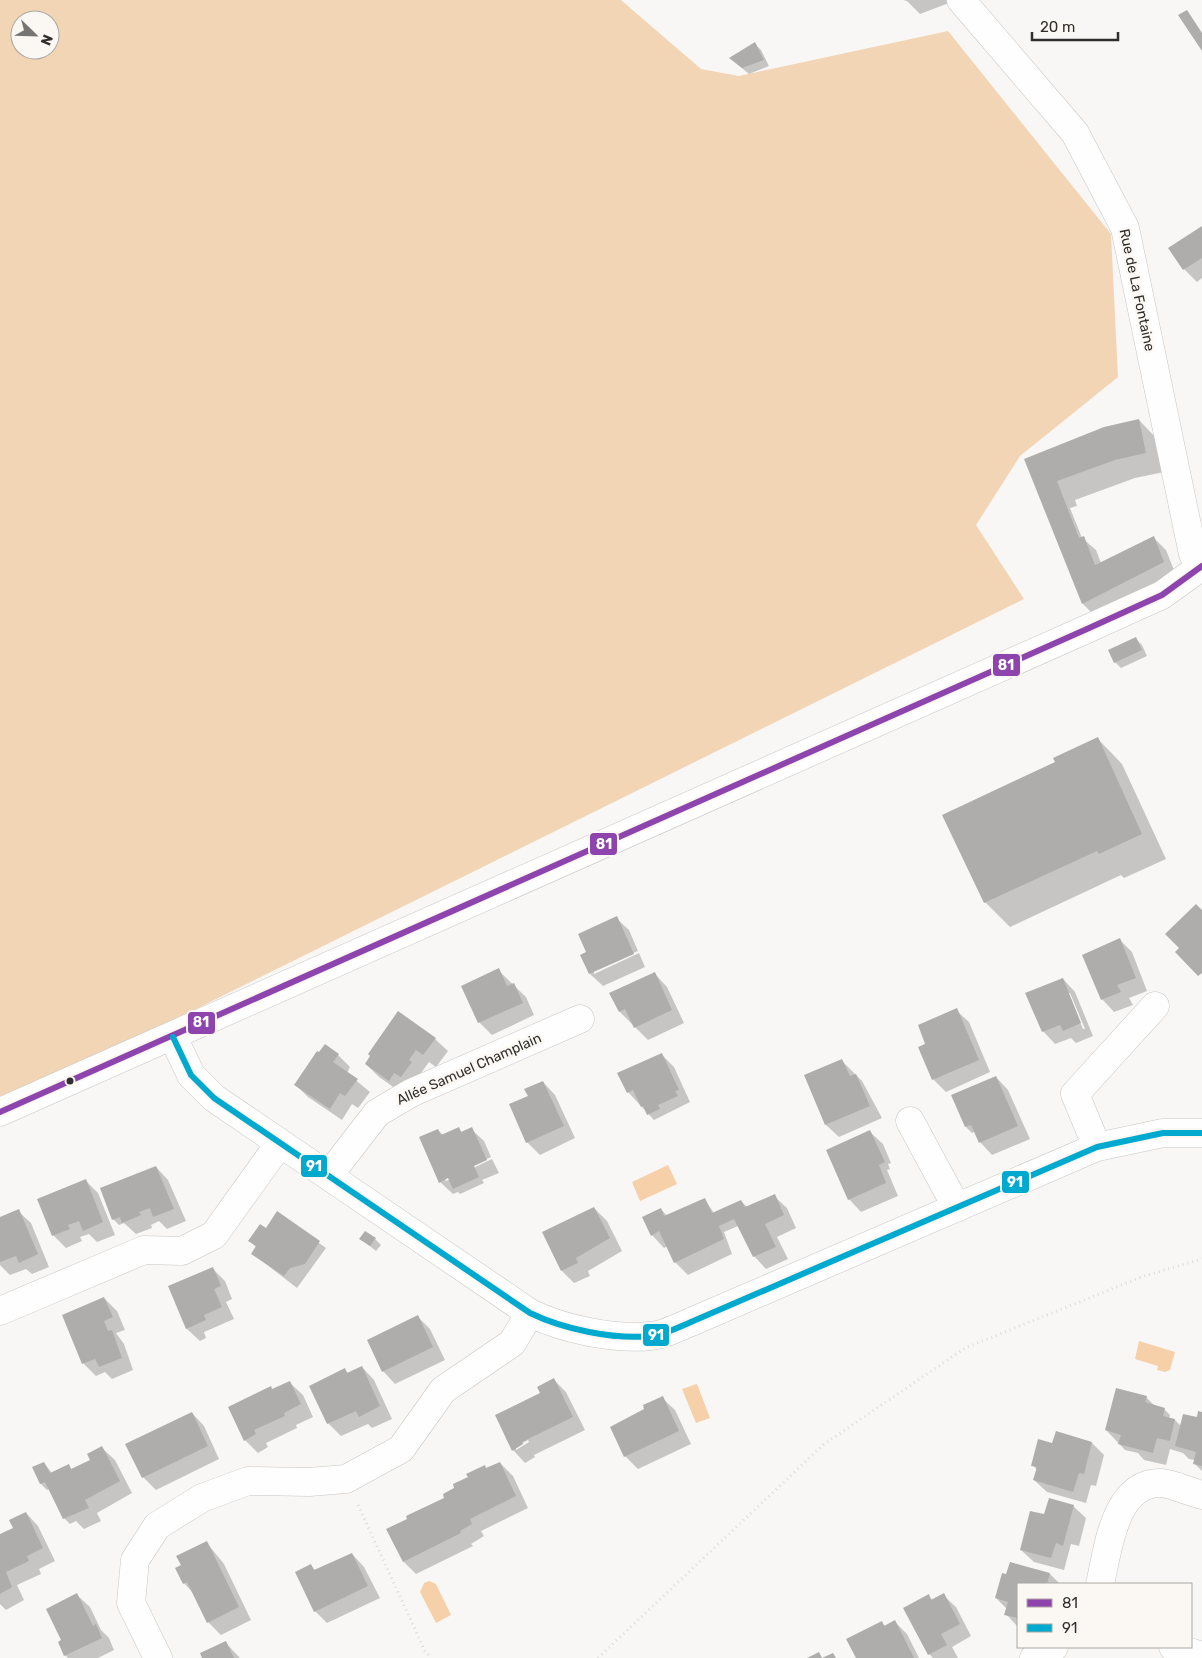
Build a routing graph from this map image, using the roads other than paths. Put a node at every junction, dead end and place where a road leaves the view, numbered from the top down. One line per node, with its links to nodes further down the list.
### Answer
1 (961, 0): 2 (street, Rue de La Fontaine)
2 (1202, 568): 5 (street)
3 (1155, 1006): 10 (street)
4 (580, 1019): 11 (street, Allée Samuel Champlain)
5 (173, 1037): 6 (street); 9 (street)
6 (0, 1112)
7 (910, 1121): 12 (street)
8 (1202, 1133): 10 (street)
9 (280, 1143): 11 (street); 13 (street)
10 (1097, 1147): 12 (street)
11 (329, 1175): 14 (street)
12 (956, 1208): 14 (street)
13 (0, 1311)
14 (530, 1313): 20 (street)
15 (1202, 1496): 16 (street)
16 (1100, 1583)
17 (1052, 1648): 21 (street)
18 (1177, 1648): 19 (street)
19 (1199, 1654)
20 (158, 1658)
21 (1034, 1658)

